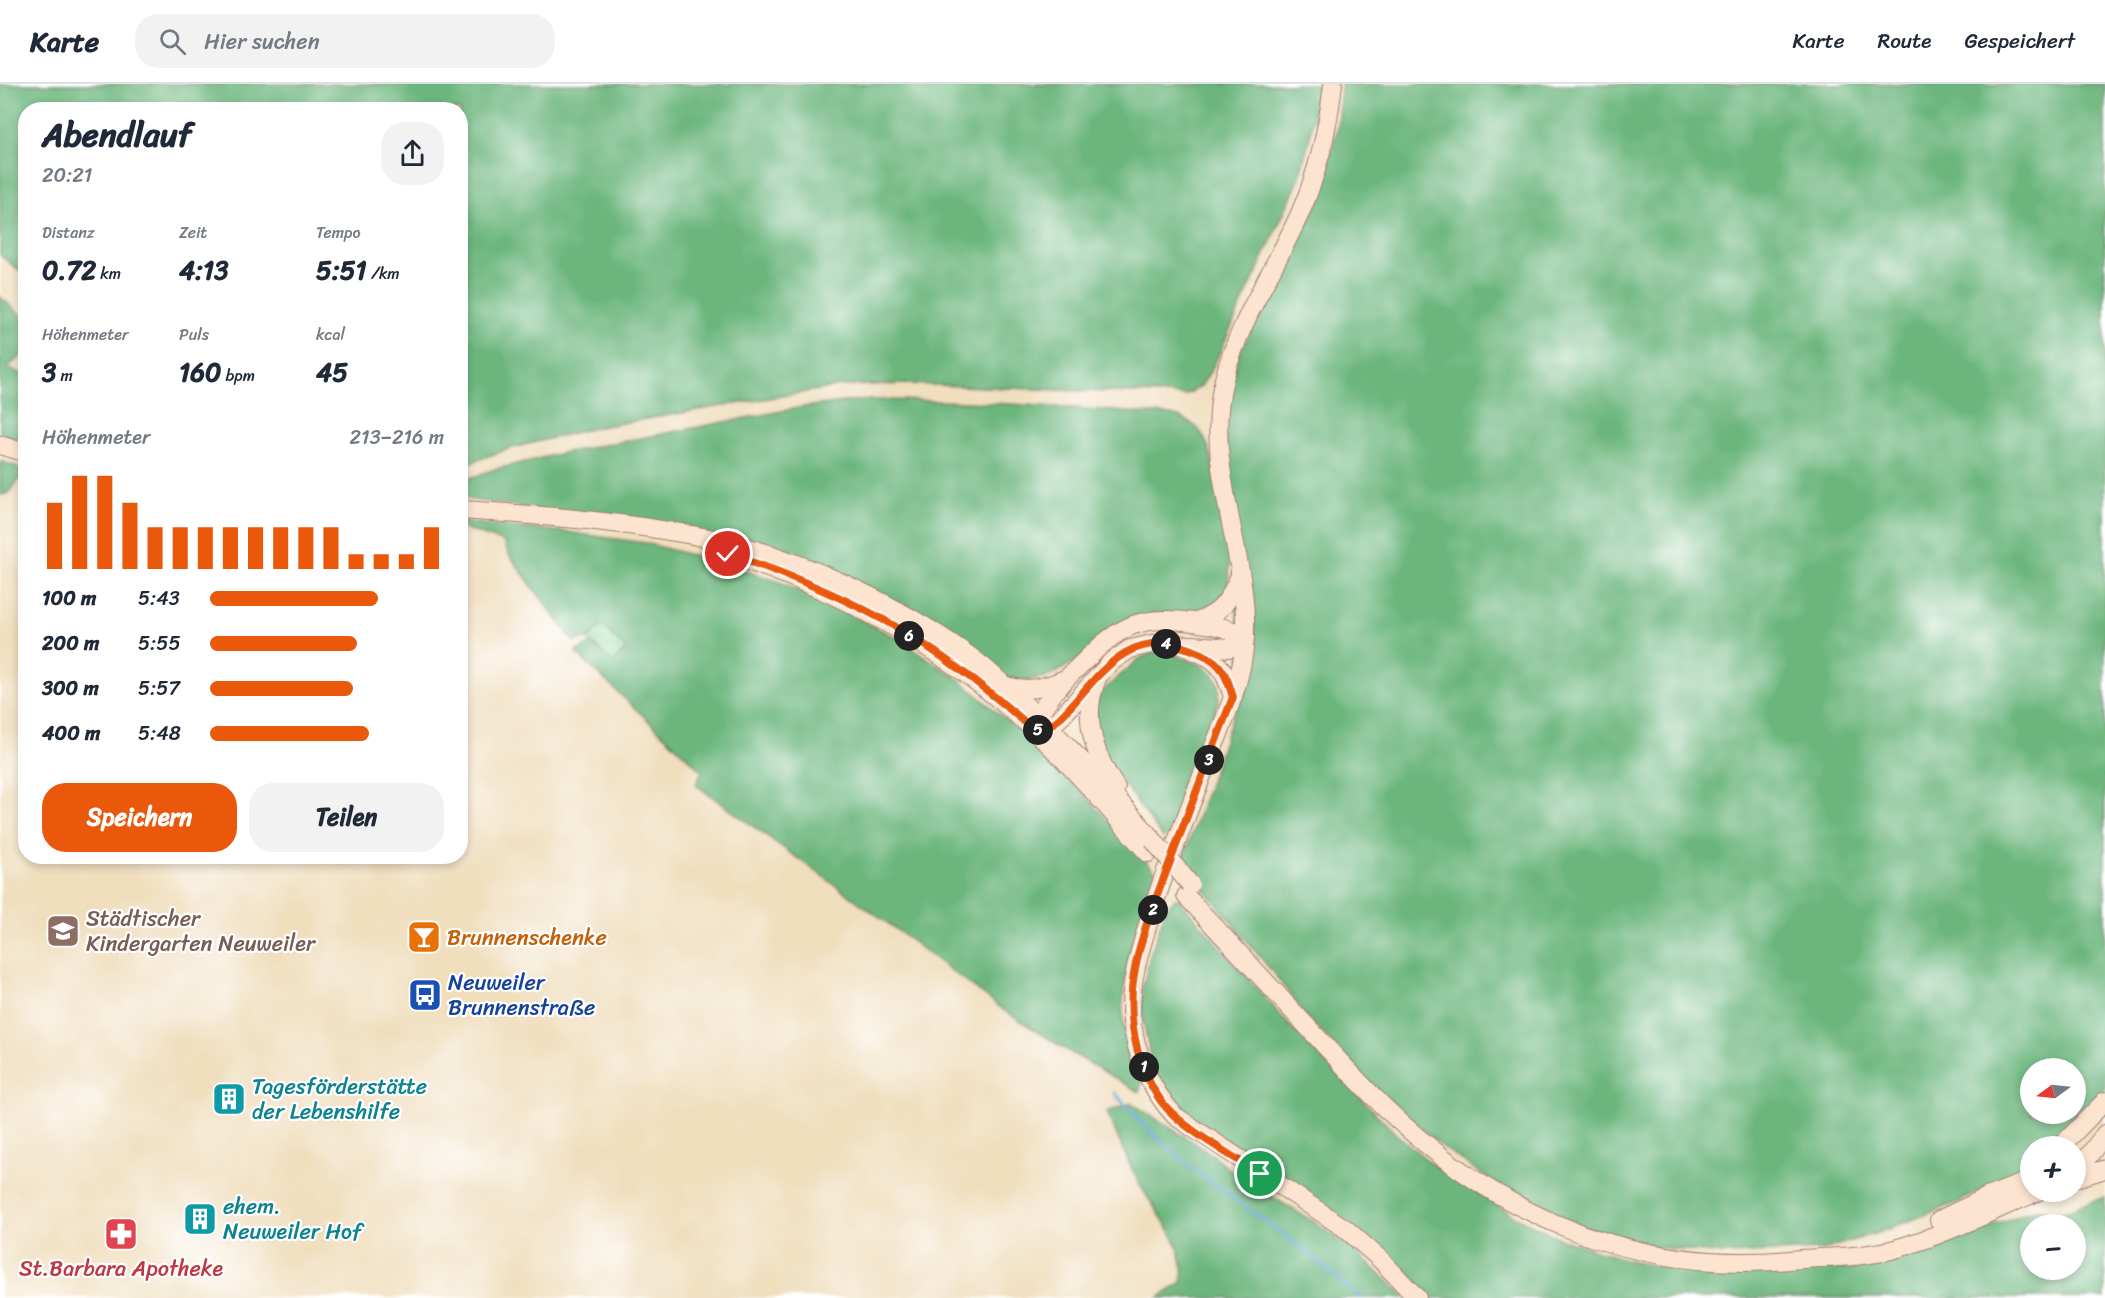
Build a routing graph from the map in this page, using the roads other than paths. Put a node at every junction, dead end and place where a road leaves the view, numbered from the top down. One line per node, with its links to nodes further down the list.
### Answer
1 (1333, 84): 6 (main road)
2 (0, 446): 3 (main road)
3 (18, 451)
4 (468, 511): 5 (main road)
5 (621, 524): 12 (main road); 14 (main road)
6 (1240, 576): 7 (main road); 8 (main road)
7 (1196, 622): 8 (main road); 11 (main road)
8 (1245, 638): 9 (main road); 13 (main road)
9 (1180, 646): 10 (main road); 13 (main road)
10 (1098, 675): 14 (main road); 15 (main road)
11 (1067, 678): 12 (main road); 14 (main road)
12 (1004, 685): 14 (main road)
13 (1233, 697): 28 (main road)
14 (1041, 725): 15 (main road); 16 (main road)
15 (1138, 823): 16 (main road)
16 (1150, 847): 27 (main road)
17 (2105, 1101): 19 (main road)
18 (2105, 1134): 20 (main road)
19 (2071, 1136)
20 (2086, 1160)
21 (2105, 1169): 23 (main road)
22 (2020, 1175): 25 (main road)
23 (2086, 1175)
24 (2020, 1184): 25 (main road)
25 (1987, 1197): 27 (main road)
26 (2020, 1199): 27 (main road)
27 (1823, 1258)
28 (1417, 1298)

